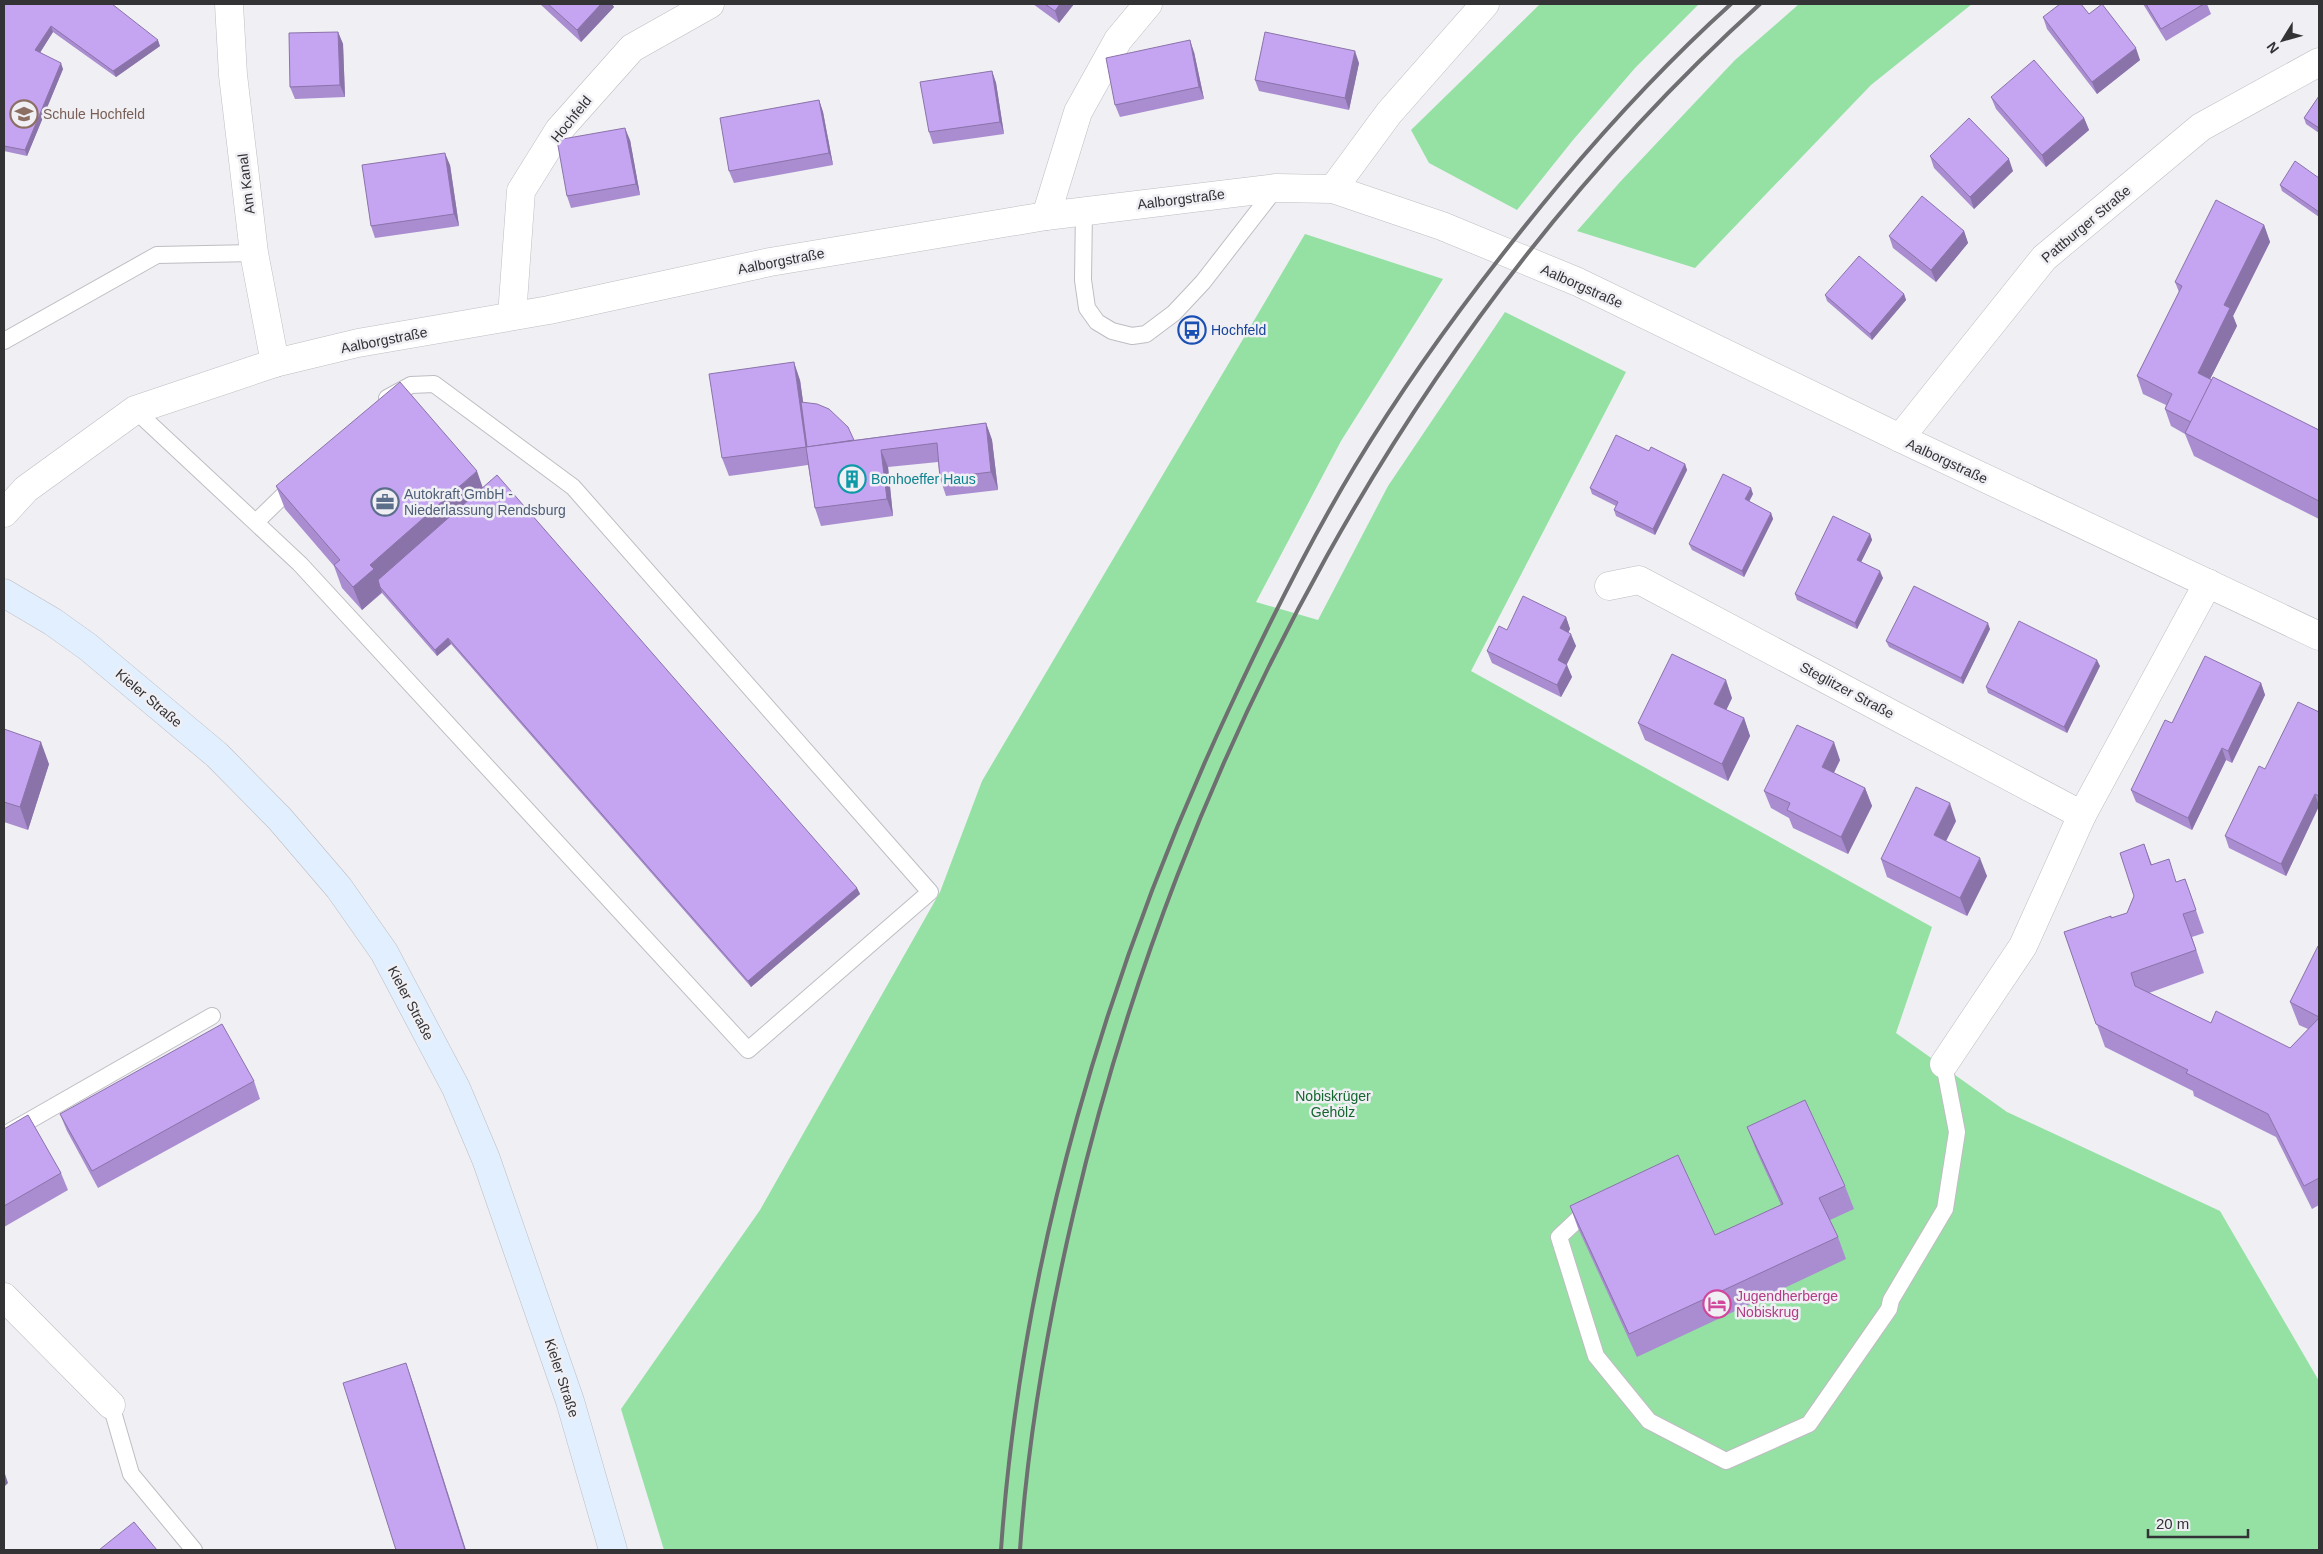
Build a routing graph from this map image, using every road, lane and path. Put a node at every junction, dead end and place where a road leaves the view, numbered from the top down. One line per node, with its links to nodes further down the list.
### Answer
1 (230, 4): 10 (street, Am Kanal)
2 (710, 4): 11 (street, Hochfeld)
3 (1148, 4): 9 (street)
4 (1485, 4): 7 (street)
5 (2319, 62): 16 (street, Pattburger Straße)
6 (1276, 188): 7 (street, Aalborgstraße); 8 (street, Aalborgstraße); 8 (lane)
7 (1333, 190): 16 (street, Aalborgstraße)
8 (1084, 210): 9 (street, Aalborgstraße)
9 (1046, 216): 11 (street, Aalborgstraße)
10 (254, 253): 12 (lane); 13 (street, Am Kanal)
11 (512, 316): 13 (street, Aalborgstraße)
12 (4, 341)
13 (275, 363): 15 (street, Aalborgstraße)
14 (377, 406): 19 (lane)
15 (135, 410): 18 (street, Aalborgstraße); 19 (lane)
16 (1900, 438): 20 (street, Aalborgstraße)
17 (306, 473): 19 (lane)
18 (4, 513)
19 (256, 522)
20 (2208, 583): 23 (street, Aalborgstraße); 24 (street)
21 (1609, 586): 24 (street, Steglitzer Straße)
22 (4, 593): 32 (main road, Kieler Straße)
23 (2319, 636)
24 (2082, 815): 26 (street)
25 (212, 1016): 27 (lane)
26 (1944, 1064): 28 (lane)
27 (4, 1135)
28 (1606, 1193)
29 (4, 1297): 30 (street)
30 (111, 1405): 31 (lane)
31 (194, 1550)
32 (613, 1550)

